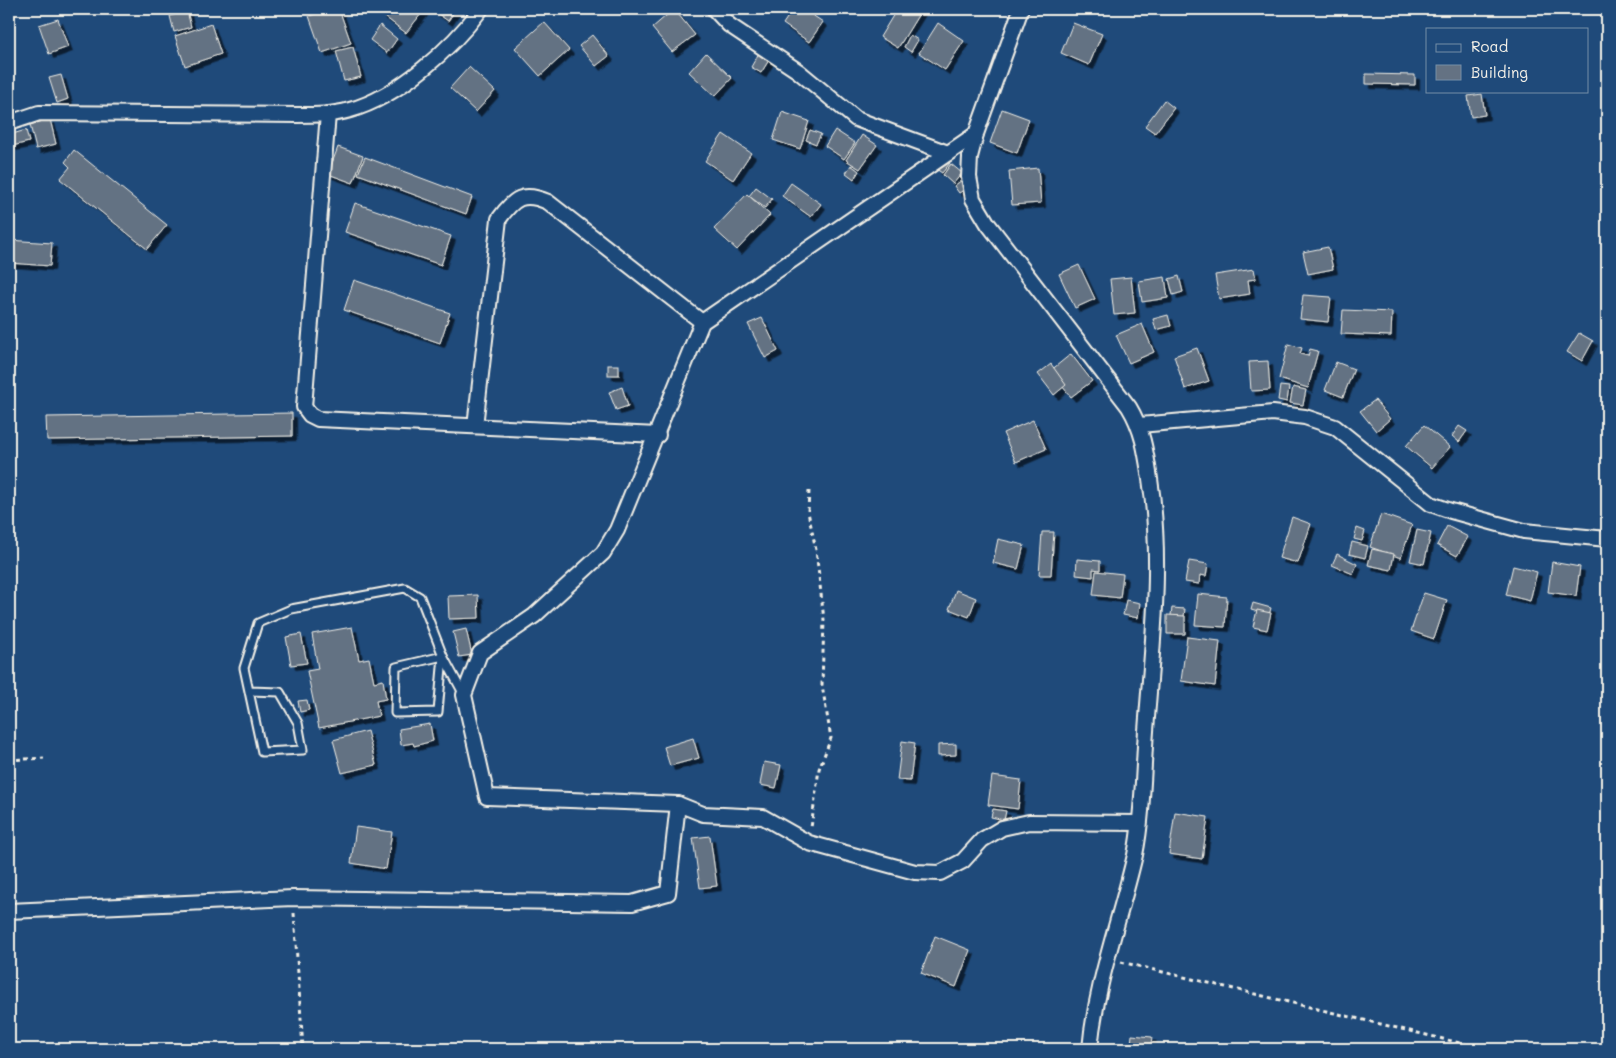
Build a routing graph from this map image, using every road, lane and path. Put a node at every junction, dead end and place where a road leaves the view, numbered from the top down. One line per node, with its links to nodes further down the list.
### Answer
1 (481, 9): 4 (street)
2 (714, 9): 7 (street)
3 (1021, 9): 6 (street)
4 (328, 114): 5 (street); 10 (street)
5 (9, 123)
6 (976, 134): 7 (street); 9 (street)
7 (948, 153): 8 (street)
8 (702, 322): 10 (street); 11 (street)
9 (1140, 425): 13 (street); 20 (street)
10 (475, 426): 11 (street)
11 (658, 435): 16 (street)
12 (809, 491): 21 (path)
13 (1607, 539)
14 (443, 656): 14 (lane); 15 (lane); 16 (lane)
15 (249, 692): 15 (lane)
16 (464, 695): 19 (street)
17 (44, 758): 18 (path)
18 (9, 760)
19 (678, 804): 21 (street); 22 (street)
20 (1138, 823): 21 (street); 24 (street)
21 (808, 842)
22 (293, 898): 23 (street); 25 (path)
23 (9, 911)
24 (1106, 959): 26 (street); 27 (path)
25 (303, 1049)
26 (1090, 1049)
27 (1485, 1049)

